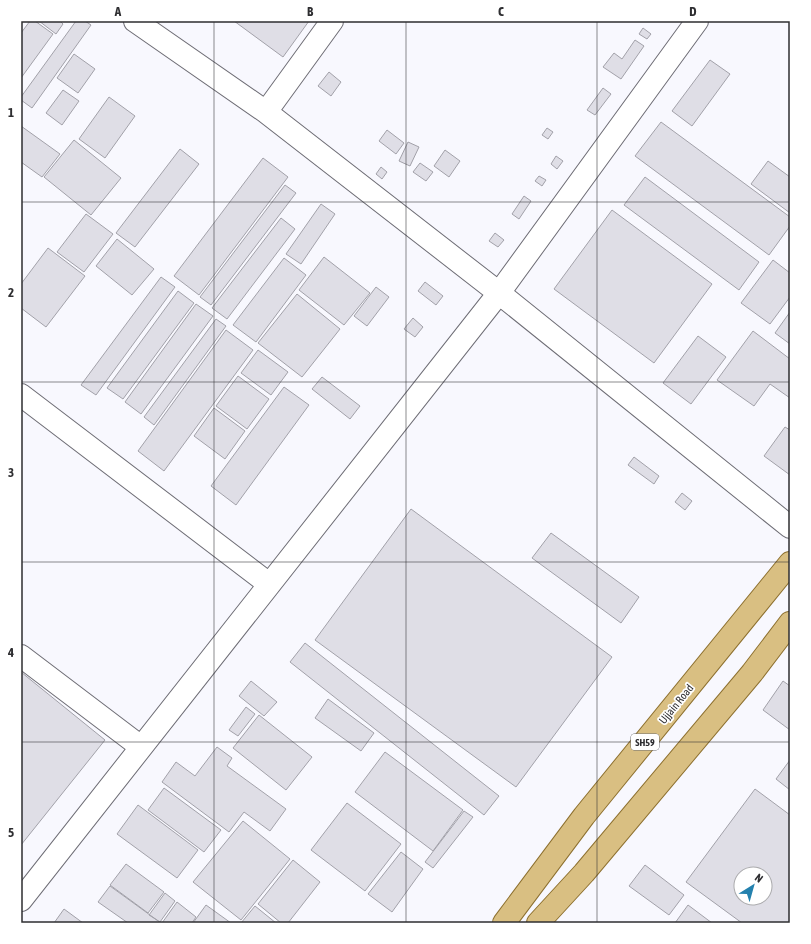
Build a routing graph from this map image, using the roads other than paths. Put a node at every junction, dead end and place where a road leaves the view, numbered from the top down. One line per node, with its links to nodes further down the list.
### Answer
1 (135, 21): 4 (lane)
2 (332, 21): 4 (lane)
3 (697, 21): 5 (lane)
4 (266, 112): 5 (lane)
5 (499, 293): 7 (lane); 9 (lane)
6 (21, 395): 9 (lane)
7 (790, 527)
8 (790, 563): 14 (main road, Ujjain Road / SH59)
9 (269, 584): 12 (lane)
10 (790, 623): 15 (main road)
11 (21, 656): 12 (lane)
12 (141, 748): 13 (lane)
13 (21, 900)
14 (504, 923)
15 (538, 923)

